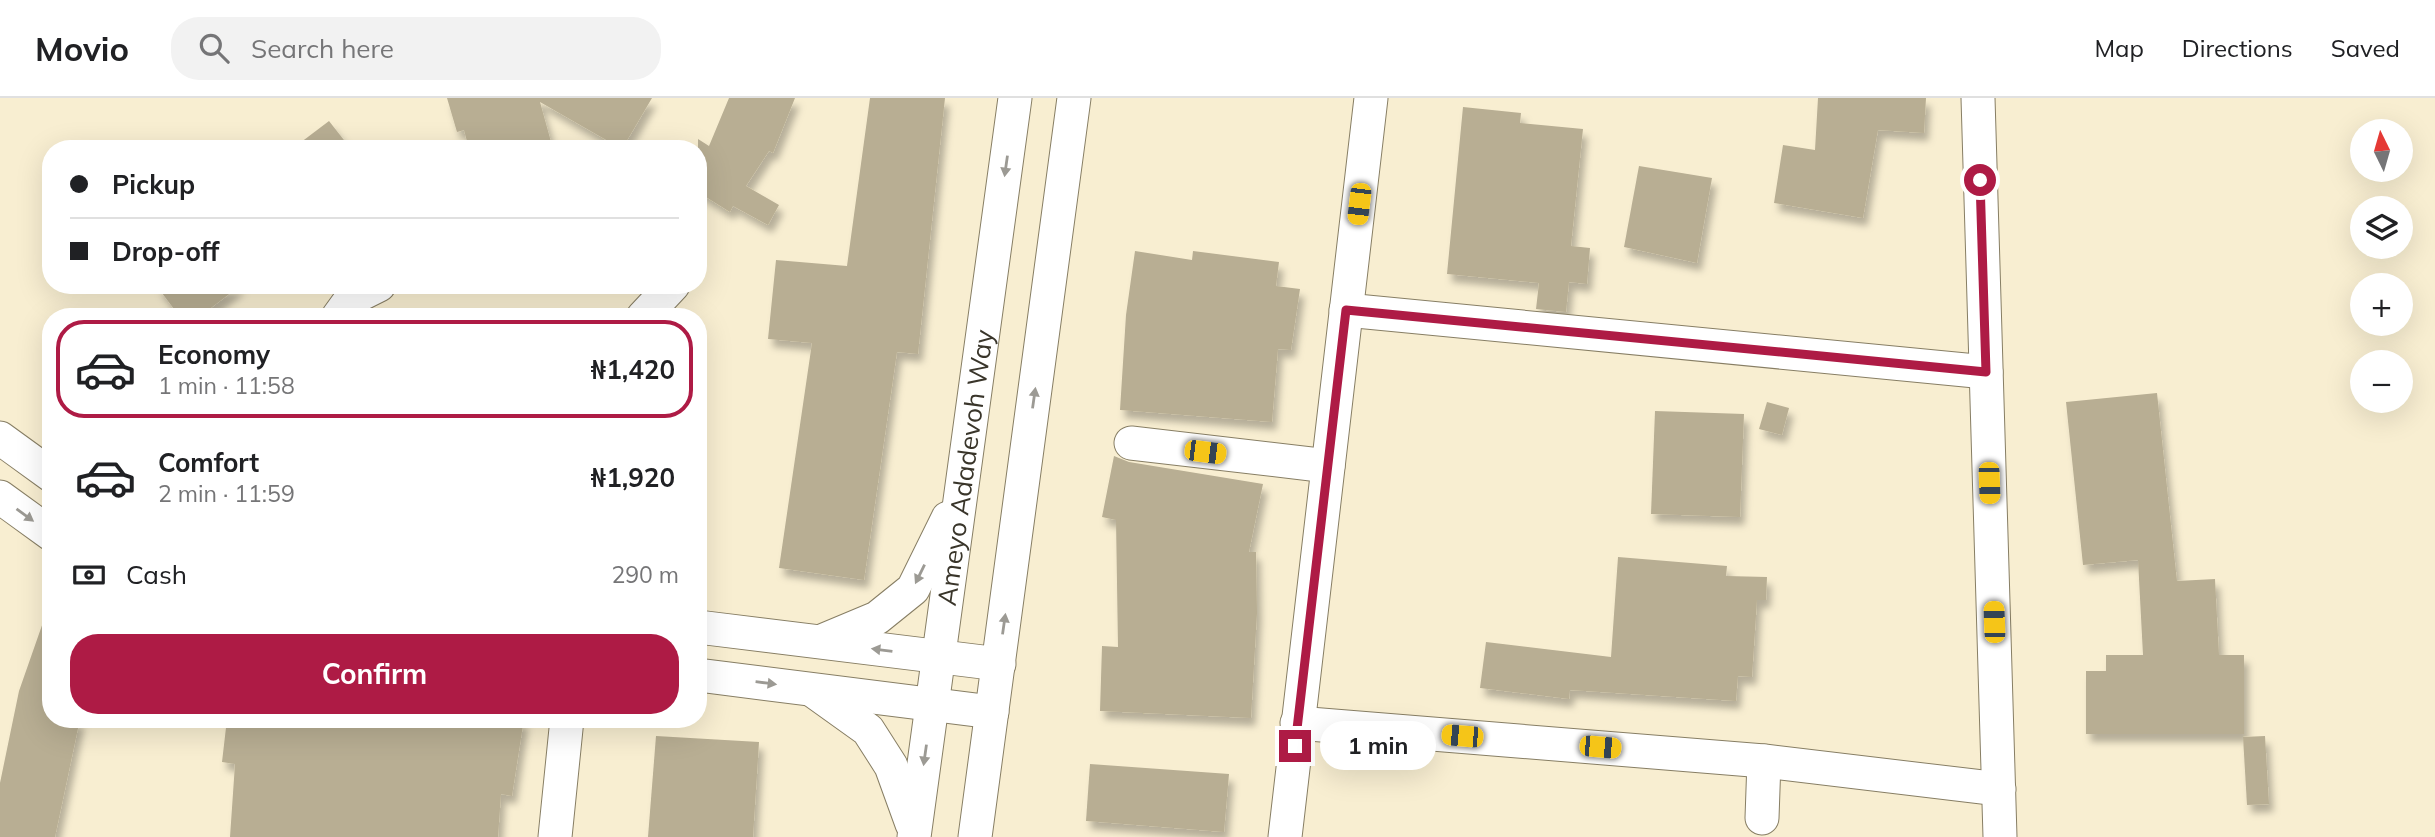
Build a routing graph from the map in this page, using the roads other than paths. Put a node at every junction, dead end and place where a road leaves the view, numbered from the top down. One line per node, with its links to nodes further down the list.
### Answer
1 (1015, 98): 15 (street, Ameyo Adadevoh Way, one-way to 15)
2 (1074, 98): 21 (street, one-way to 2)
3 (1371, 98): 9 (street)
4 (1978, 98): 10 (street)
5 (361, 294): 7 (street)
6 (674, 294): 8 (street)
7 (344, 308)
8 (655, 308)
9 (1346, 310): 10 (street); 13 (street)
10 (1986, 372): 29 (street)
11 (0, 438): 14 (street)
12 (1131, 443): 13 (street)
13 (1328, 466): 26 (street)
14 (42, 468)
15 (961, 491): 19 (street, one-way to 19); 20 (street, Ameyo Adadevoh Way)
16 (0, 497): 17 (street, one-way to 17)
17 (42, 527)
18 (707, 628): 19 (street)
19 (819, 642): 20 (street, one-way to 19)
20 (938, 656): 21 (street); 24 (street, Ameyo Adadevoh Way)
21 (999, 664): 25 (street)
22 (707, 676): 23 (street, one-way to 23)
23 (810, 689): 24 (street); 31 (street)
24 (932, 704): 25 (street); 31 (street, Ameyo Adadevoh Way, one-way to 31)
25 (992, 712): 33 (street)
26 (1297, 723): 28 (street); 34 (street)
27 (566, 728): 32 (street)
28 (1764, 761): 29 (street); 30 (street)
29 (1999, 789): 35 (street)
30 (1762, 818)
31 (914, 834)
32 (555, 837)
33 (975, 837)
34 (1285, 837)
35 (2000, 837)

